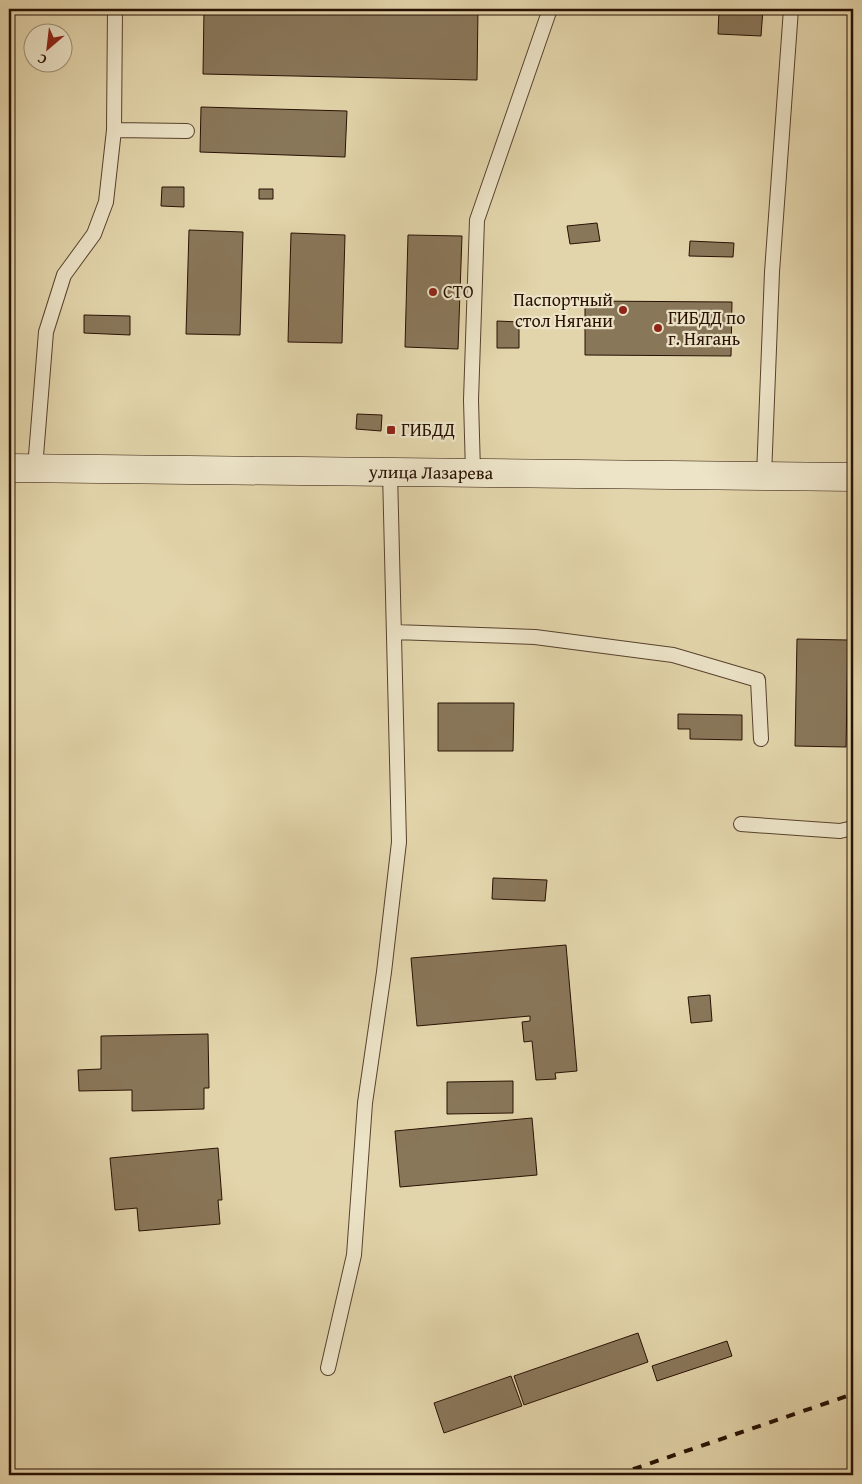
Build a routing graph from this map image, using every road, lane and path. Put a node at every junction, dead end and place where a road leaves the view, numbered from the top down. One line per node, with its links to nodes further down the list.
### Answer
1 (115, 9): 4 (lane)
2 (550, 9): 8 (lane)
3 (791, 9): 9 (lane)
4 (114, 130): 5 (lane); 6 (lane)
5 (187, 131)
6 (22, 468): 7 (main road, улица Лазарева)
7 (390, 472): 8 (main road, улица Лазарева); 11 (lane)
8 (473, 472): 9 (main road, улица Лазарева)
9 (764, 476): 10 (main road, улица Лазарева)
10 (853, 477)
11 (394, 632): 12 (lane); 15 (lane)
12 (760, 739)
13 (741, 824): 14 (lane)
14 (853, 828)
15 (328, 1368)

